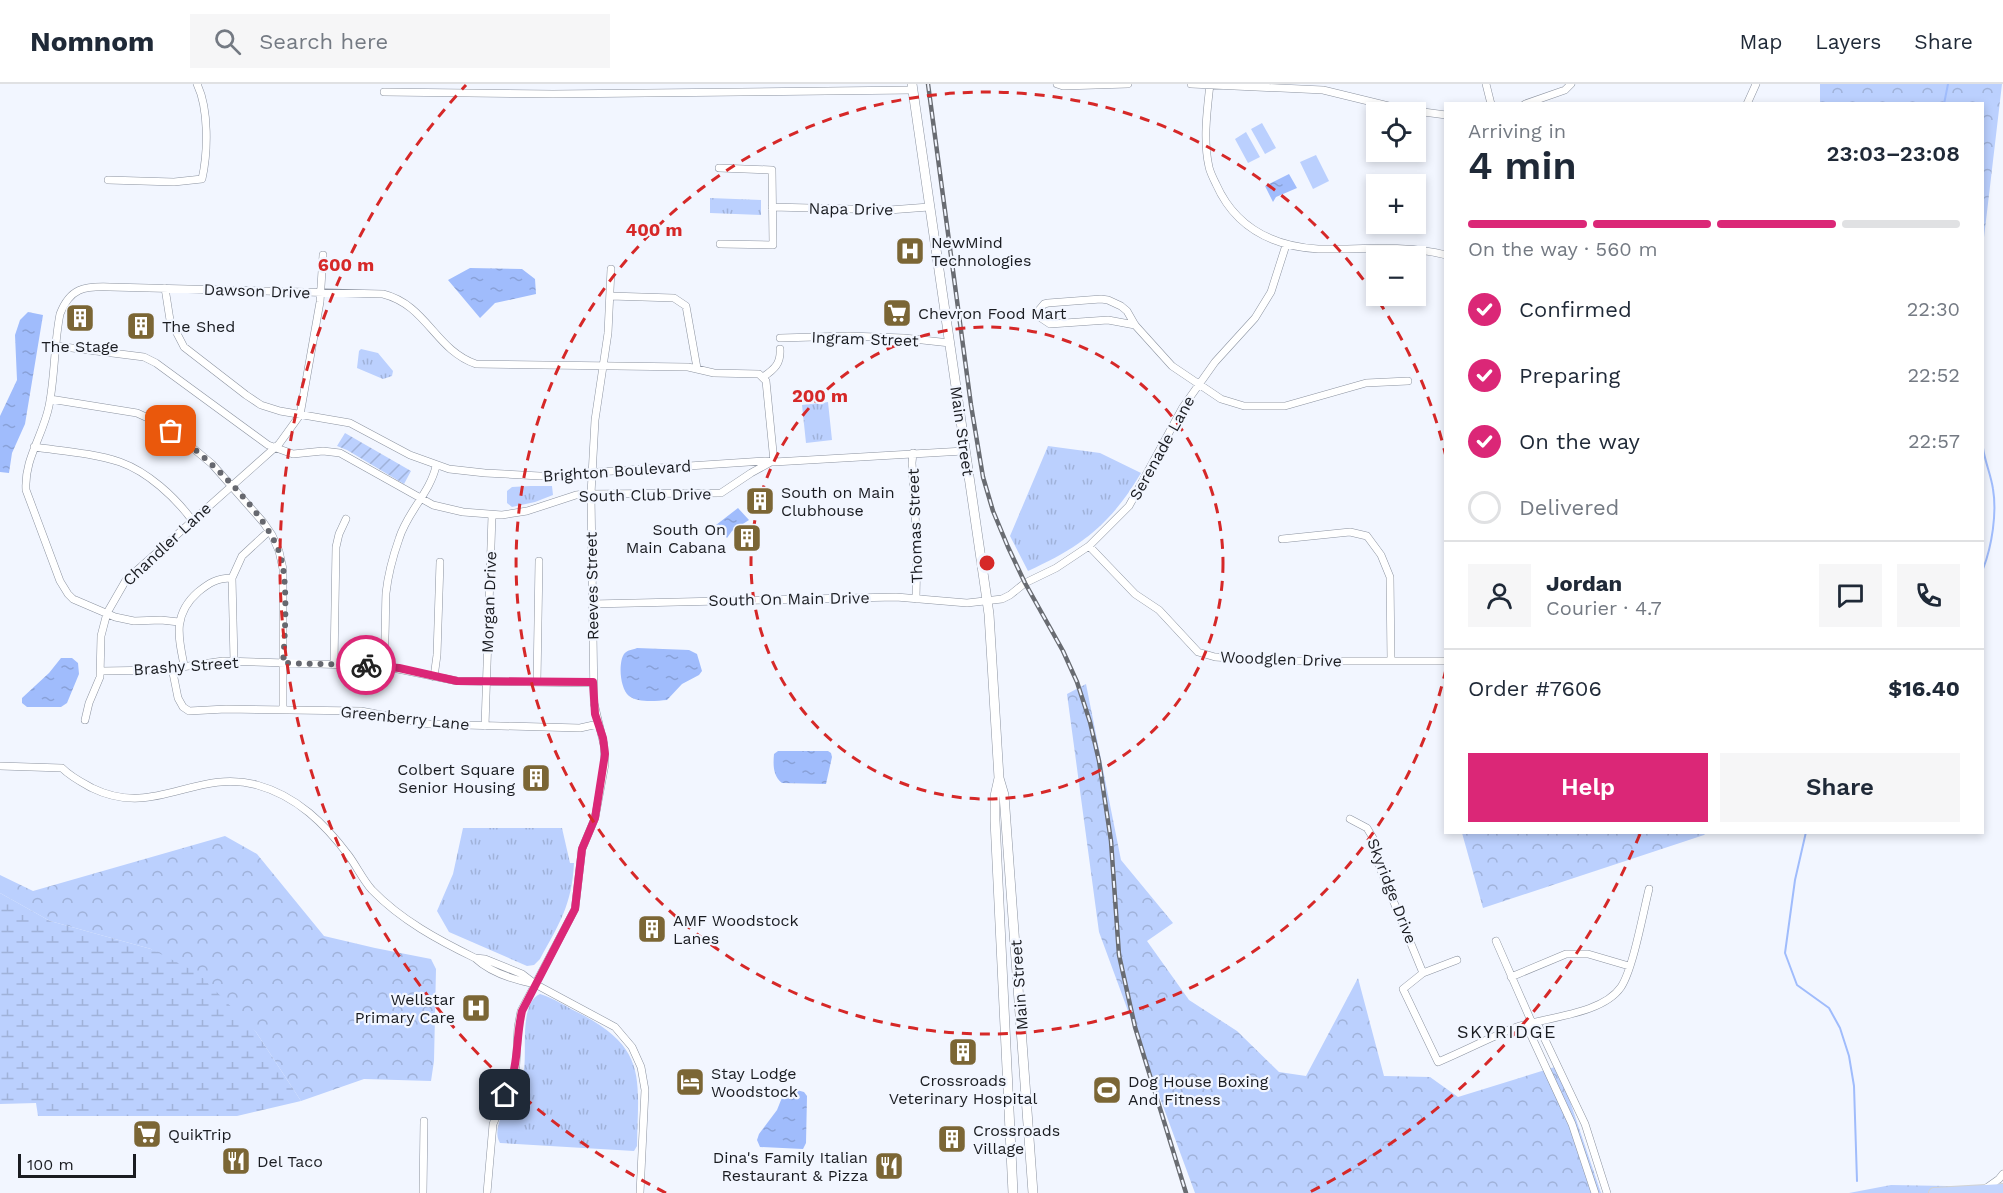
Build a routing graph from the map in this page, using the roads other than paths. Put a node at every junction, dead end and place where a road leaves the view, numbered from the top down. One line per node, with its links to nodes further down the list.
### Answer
1 (197, 84): 18 (street)
2 (1057, 84): 3 (street)
3 (1128, 84)
4 (1191, 84): 8 (street)
5 (1486, 84): 13 (street)
6 (1571, 84): 14 (street)
7 (1756, 84): 15 (street)
8 (1210, 85): 10 (street); 22 (street)
9 (912, 87): 11 (street); 20 (main road, Main Street)
10 (1317, 87): 16 (street)
11 (778, 88): 12 (street)
12 (384, 92)
13 (1490, 102)
14 (1531, 102)
15 (1749, 102)
16 (1444, 115)
17 (719, 168): 19 (street)
18 (108, 180)
19 (772, 207): 20 (street, Napa Drive); 21 (street)
20 (929, 207): 31 (main road, Main Street)
21 (720, 244)
22 (1286, 245): 23 (street); 38 (street, Serenade Lane)
23 (1444, 254)
24 (323, 255): 27 (street, Chandler Lane)
25 (611, 269): 28 (street, Reeves Street)
26 (165, 288): 27 (street, Dawson Drive); 32 (street, Dawson Drive); 40 (street, Brighton Boulevard)
27 (321, 293): 34 (street, Dawson Drive); 40 (street, Chandler Lane)
28 (610, 296): 34 (street, Reeves Street); 35 (street)
29 (1135, 325): 29 (street); 38 (street)
30 (780, 338): 31 (street, Ingram Street)
31 (950, 343): 43 (main road, Main Street)
32 (56, 346): 39 (street, Dawson Drive); 42 (street, South Club Drive)
33 (780, 349): 36 (street)
34 (603, 366): 35 (street, Dawson Drive); 47 (street, Reeves Street)
35 (697, 368): 36 (street, Dawson Drive)
36 (763, 377): 45 (street)
37 (1408, 381): 38 (street)
38 (1198, 385): 56 (street, Serenade Lane)
39 (50, 399): 41 (street, Dawson Drive); 48 (street)
40 (300, 415): 42 (street, Chandler Lane); 46 (street, Brighton Boulevard)
41 (34, 447): 53 (street); 63 (street, Dawson Drive)
42 (274, 448): 48 (street, Chandler Lane); 50 (street, South Club Drive)
43 (964, 451): 44 (street, Brighton Boulevard); 61 (main road, Main Street)
44 (913, 453): 45 (street, Brighton Boulevard); 60 (street, Thomas Street)
45 (772, 462): 47 (street, Brighton Boulevard); 49 (street, South Club Drive)
46 (436, 466): 47 (street, Brighton Boulevard); 50 (street)
47 (591, 474): 49 (street, Reeves Street)
48 (232, 486): 53 (street, Chandler Lane); 54 (street)
49 (591, 494): 51 (street, South Club Drive); 62 (street, Reeves Street)
50 (420, 499): 51 (street, South Club Drive); 71 (street)
51 (492, 515): 75 (street, Morgan Drive)
52 (346, 519): 69 (street)
53 (192, 520): 63 (street, Chandler Lane)
54 (269, 531): 59 (street); 68 (street)
55 (1282, 539): 65 (street)
56 (1089, 546): 61 (street, Serenade Lane); 65 (street, Woodglen Drive)
57 (539, 561): 76 (street)
58 (440, 562): 74 (street)
59 (232, 578): 64 (street); 67 (street)
60 (916, 599): 61 (street, South On Main Drive); 62 (street, South On Main Drive)
61 (986, 601): 83 (main road, Main Street)
62 (592, 604): 77 (street, Reeves Street)
63 (107, 613): 64 (street, Dawson Drive); 73 (street, Chandler Lane)
64 (179, 622): 70 (street)
65 (1391, 661): 66 (street, Woodglen Drive)
66 (1444, 661)
67 (234, 662): 68 (street, Brashy Street); 70 (street, Brashy Street)
68 (283, 663): 69 (street, Brashy Street); 78 (street)
69 (334, 664): 71 (street, Brashy Street)
70 (184, 665): 72 (street, Brashy Street)
71 (383, 666): 74 (street, Brashy Street)
72 (172, 668): 73 (street, Brashy Street); 78 (street, Greenberry Lane)
73 (101, 671): 79 (street, Chandler Lane)
74 (434, 677): 75 (street, Brashy Street)
75 (486, 681): 76 (street, Brashy Street); 81 (street, Morgan Drive)
76 (537, 682): 77 (street, Brashy Street)
77 (593, 682): 80 (street, Reeves Street)
78 (283, 710): 81 (street, Greenberry Lane)
79 (85, 720)
80 (598, 724): 81 (street, Greenberry Lane); 91 (street, Reeves Street)
81 (485, 726)
82 (0, 766): 91 (street)
83 (999, 778): 100 (main road, Main Street); 101 (main road, Main Street)
84 (1350, 819): 89 (street, Skyridge Drive)
85 (1649, 889): 88 (street)
86 (1496, 941): 90 (street)
87 (1457, 960): 89 (street)
88 (1629, 966): 90 (street); 92 (street)
89 (1423, 973): 92 (street)
90 (1511, 976): 92 (street)
91 (535, 984): 98 (street, Reeves Street); 99 (street)
92 (1532, 1023): 102 (street); 103 (street)
93 (424, 1121): 97 (street)
94 (2003, 1174): 95 (street)
95 (1985, 1189): 96 (main road); 104 (main road)
96 (2003, 1189)
97 (423, 1193)
98 (487, 1193)
99 (640, 1193)
100 (1013, 1193)
101 (1033, 1193)
102 (1595, 1193)
103 (1606, 1193)
104 (1934, 1193)

